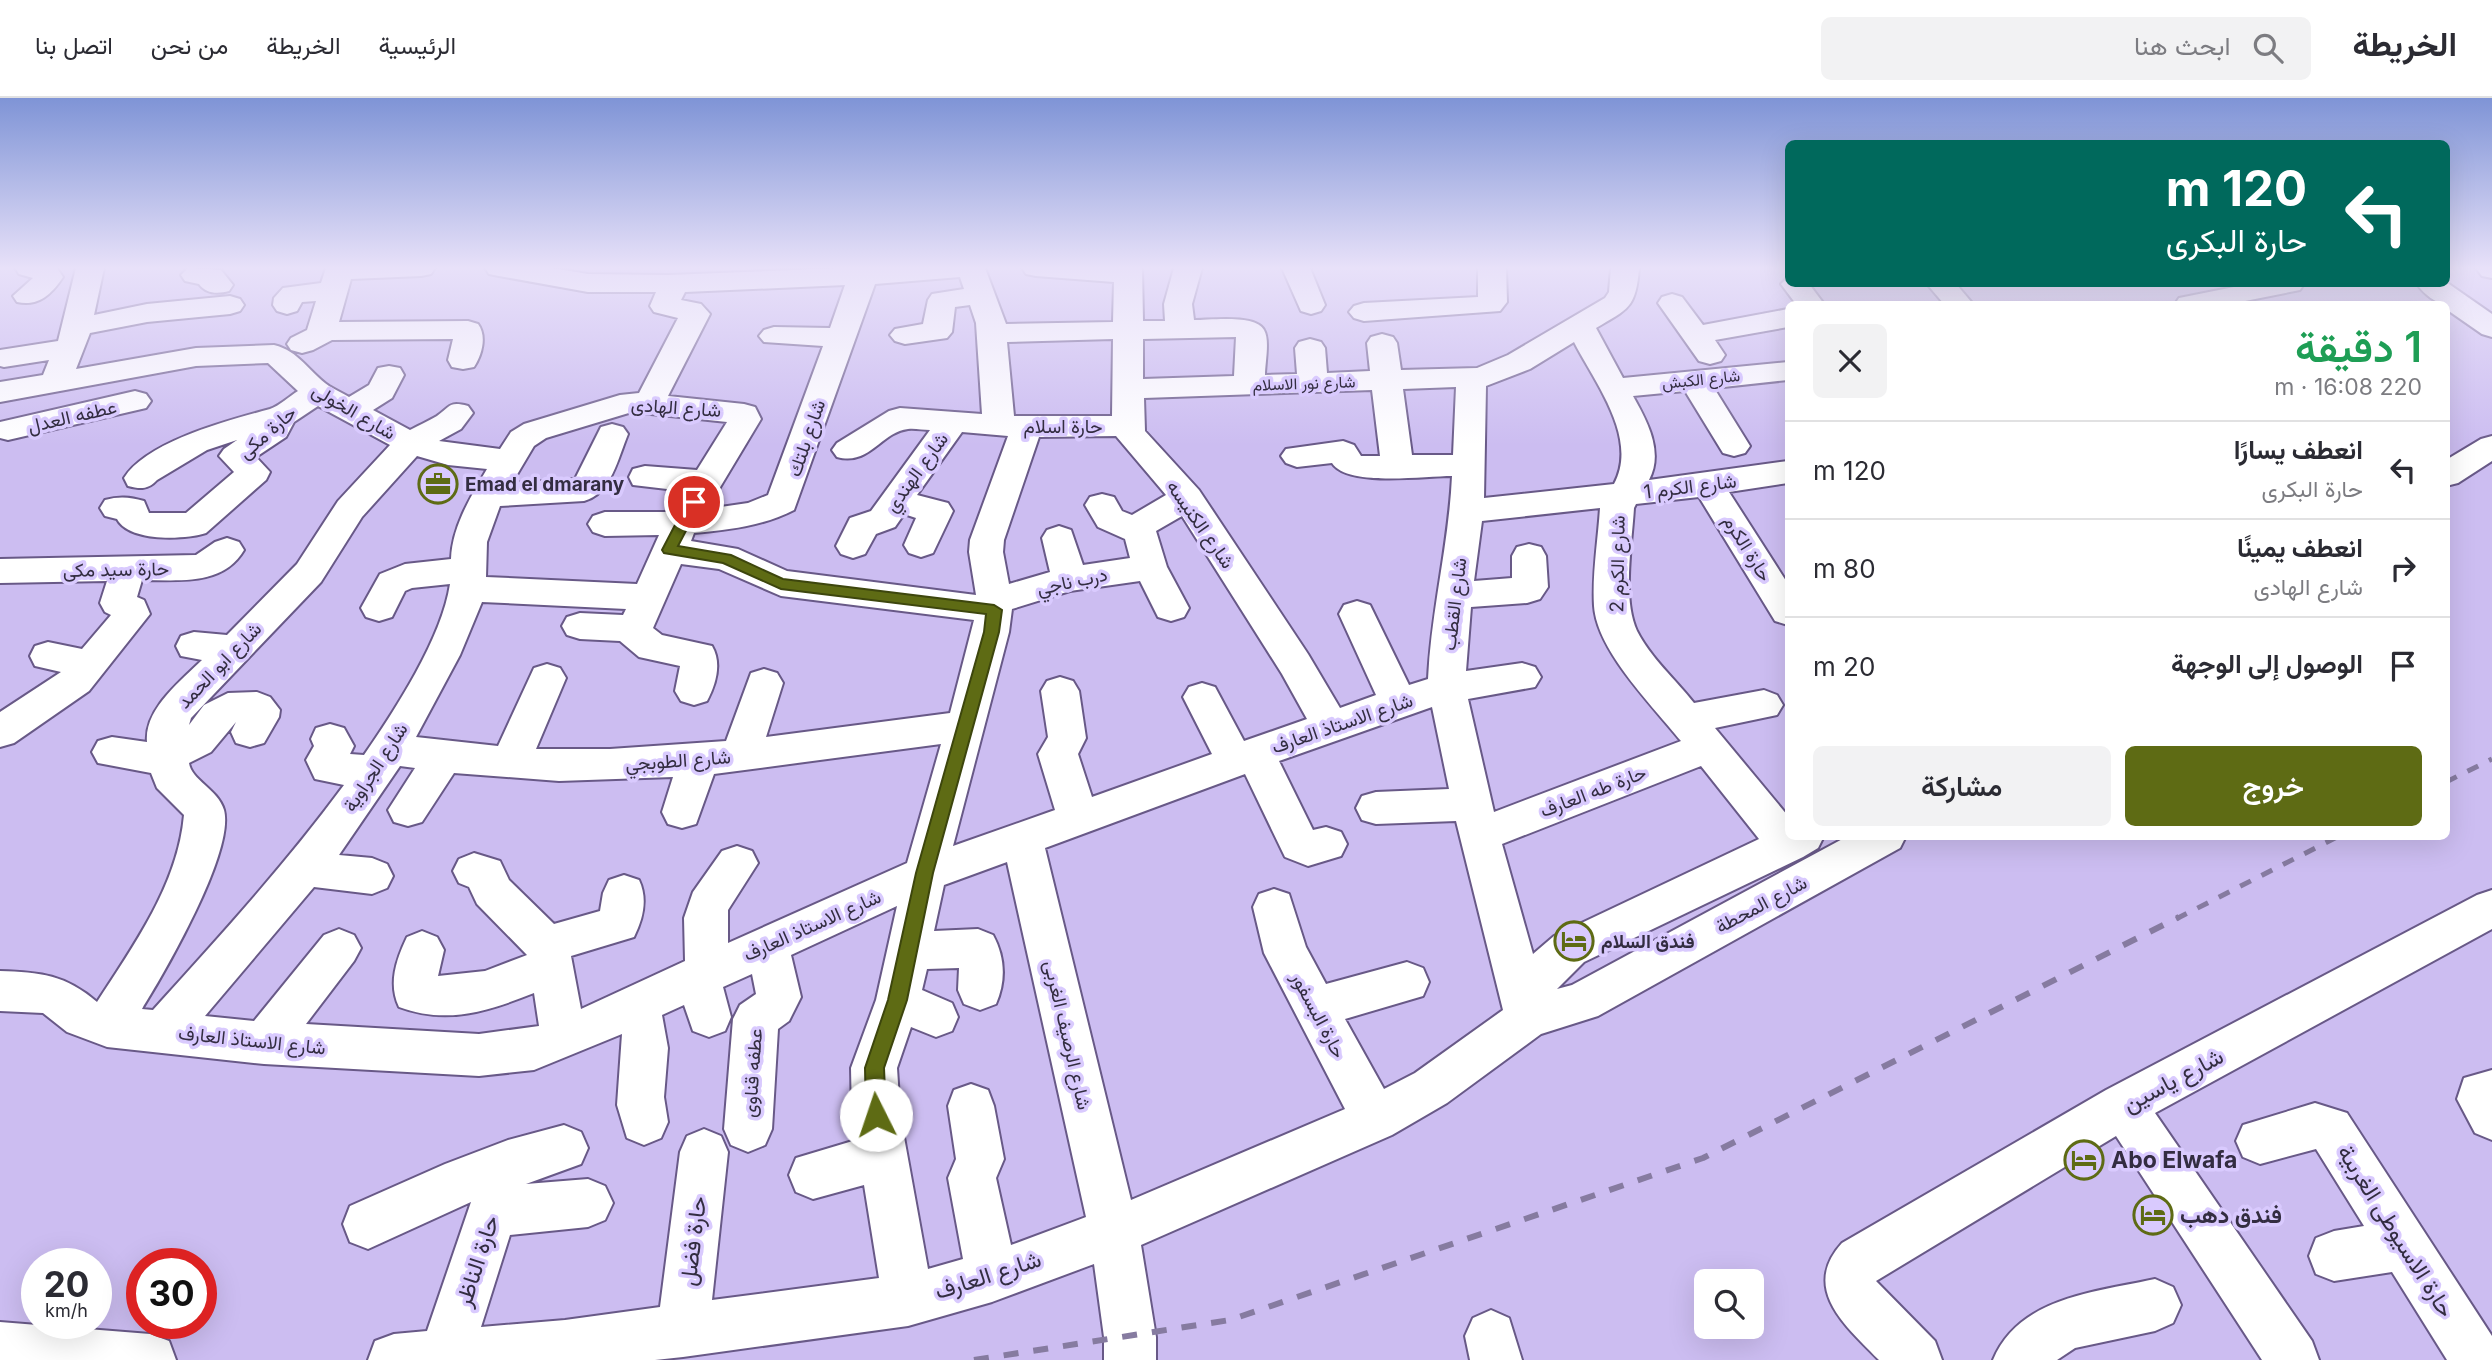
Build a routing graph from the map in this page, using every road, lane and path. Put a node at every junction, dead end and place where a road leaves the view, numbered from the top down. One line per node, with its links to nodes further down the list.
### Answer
1 (76, 327): 20 (street)
2 (100, 327): 20 (street)
3 (322, 327): 16 (street)
4 (688, 327): 41 (street)
5 (824, 327): 21 (street)
6 (845, 327): 21 (street, شارع بلتك)
7 (939, 327): 18 (street)
8 (991, 327): 17 (street)
9 (1128, 327): 15 (street)
10 (1577, 327): 29 (street)
11 (1580, 327): 36 (street, شارع الكرم 2)
12 (1689, 327): 19 (street)
13 (1739, 327): 19 (street)
14 (1180, 329): 15 (street); 34 (street)
15 (1128, 330): 17 (street); 37 (street)
16 (321, 331): 24 (street); 26 (street)
17 (993, 333): 47 (street)
18 (905, 335)
19 (1695, 335): 30 (street)
20 (74, 337): 25 (street); 35 (street)
21 (841, 337): 76 (street, شارع بلتك)
22 (1382, 343): 31 (street)
23 (1310, 348): 33 (street)
24 (274, 354): 35 (street); 39 (street, شارع الخولى)
25 (4, 358)
26 (463, 360)
27 (1785, 371): 30 (street, شارع الكبش)
28 (389, 375): 42 (street)
29 (1481, 377): 31 (street, شارع نور الاسلام); 56 (street, شارع القطب)
30 (1727, 377): 32 (street, شارع الكبش)
31 (1387, 380): 33 (street, شارع نور الاسلام); 57 (street)
32 (1695, 380): 36 (street, شارع الكبش); 51 (street)
33 (1314, 383): 34 (street, شارع نور الاسلام)
34 (1249, 385): 37 (street, شارع نور الاسلام)
35 (43, 386): 38 (street); 49 (street)
36 (1614, 388): 65 (street, شارع الكرم 2)
37 (1128, 389): 46 (street)
38 (0, 392)
39 (317, 392): 42 (street, شارع الخولى); 44 (street, حارة مكى)
40 (135, 401): 49 (street, عطفه العدل)
41 (649, 403): 55 (street, شارع الهادى); 63 (street, شارع الهادى)
42 (350, 410): 50 (street, شارع الخولى)
43 (457, 413): 50 (street)
44 (280, 417): 62 (street); 73 (street, حارة مكى)
45 (952, 423): 47 (street, شارع الهندي); 53 (street, شارع الهندي); 68 (street, شارع الهندي)
46 (1128, 426): 47 (street, حارة اسلام); 67 (street, شارع الكنيسه)
47 (1013, 427): 89 (street)
48 (612, 434): 66 (street)
49 (4, 436)
50 (410, 443): 55 (street, شارع الخولى); 97 (street, شارع ابو الحمد)
51 (1734, 446)
52 (2492, 446): 59 (street)
53 (848, 450)
54 (1297, 456): 57 (street)
55 (509, 461): 66 (street, شارع الجراوية)
56 (1468, 465): 57 (street); 72 (street, شارع القطب)
57 (1397, 466)
58 (1785, 472): 64 (street, شارع الكرم 1)
59 (2450, 472)
60 (2492, 476): 69 (street)
61 (645, 477): 63 (street)
62 (140, 478)
63 (706, 482): 76 (street, شارع الهادى)
64 (1708, 485): 65 (street, شارع الكرم 1); 91 (street, حارة الكرم)
65 (1625, 494): 72 (street, شارع الكرم 1); 113 (street, شارع الكرم 2)
66 (491, 495): 86 (street, شارع الجراوية)
67 (1187, 498): 75 (street); 109 (street, شارع الكنيسه)
68 (895, 501): 78 (street); 79 (street, شارع الهندي)
69 (2450, 501)
70 (1102, 505): 75 (street)
71 (117, 508): 73 (street, حارة مكى)
72 (1467, 511): 87 (street, شارع القطب)
73 (154, 524): 83 (street)
74 (605, 524): 76 (street)
75 (1137, 531): 82 (street)
76 (676, 536): 88 (street, شارع الهادى); 89 (street)
77 (1059, 538): 85 (street)
78 (921, 545)
79 (853, 546)
80 (227, 550): 83 (street, حارة سيد مكى)
81 (1529, 556): 87 (street)
82 (1150, 567): 85 (street, درب ناجي); 92 (street)
83 (124, 569): 84 (street, حارة سيد مكى); 99 (street)
84 (0, 571)
85 (1069, 579): 89 (street, درب ناجي)
86 (467, 580): 88 (street); 90 (street); 121 (street, شارع الجراوية)
87 (1453, 595): 103 (street, شارع القطب)
88 (648, 597): 95 (street, شارع الهادى)
89 (995, 605): 110 (street)
90 (379, 607)
91 (1785, 607)
92 (1171, 608)
93 (1357, 614): 107 (street)
94 (580, 626): 95 (street)
95 (634, 630): 104 (street)
96 (194, 646): 97 (street)
97 (233, 649): 116 (street, شارع ابو الحمد)
98 (48, 656): 99 (street)
99 (91, 664): 111 (street)
100 (1522, 677): 103 (street, شارع الاستاذ العارف)
101 (547, 678): 122 (street)
102 (764, 683): 117 (street)
103 (1447, 688): 107 (street, شارع الاستاذ العارف); 127 (street, شارع القطب)
104 (694, 691)
105 (1060, 691): 126 (street)
106 (1202, 697): 119 (street)
107 (1398, 702): 109 (street, شارع الاستاذ العارف)
108 (1764, 705): 113 (street, حارة طه العارف)
109 (1330, 725): 119 (street, شارع الاستاذ العارف)
110 (965, 726): 117 (street, شارع الطوبجي); 136 (street)
111 (0, 732)
112 (250, 732): 116 (street)
113 (1696, 733): 127 (street, حارة طه العارف); 128 (street, شارع الكرم 2)
114 (330, 739): 121 (street, شارع الطوبجي)
115 (112, 752): 116 (street)
116 (167, 756): 153 (street)
117 (741, 756): 120 (street, شارع الطوبجي)
118 (444, 757): 121 (street, شارع الطوبجي); 122 (street, شارع الطوبجي); 124 (street)
119 (1245, 757): 126 (street, شارع الاستاذ العارف); 132 (street)
120 (699, 759): 122 (street, شارع الطوبجي); 125 (street)
121 (382, 760): 134 (street, شارع الجراوية)
122 (510, 763)
123 (1376, 808): 127 (street, حارة طه العارف)
124 (408, 810)
125 (682, 812)
126 (1078, 817): 129 (street, شارع الاستاذ العارف)
127 (1476, 819): 152 (street, شارع القطب)
128 (1785, 829)
129 (1022, 839): 136 (street, شارع الاستاذ العارف); 173 (street, شارع الرصيف الغربى)
130 (1879, 840): 152 (street, شارع المحطة)
131 (1796, 841): 152 (street, شارع المحطة)
132 (1326, 844)
133 (737, 863): 147 (street)
134 (303, 869): 137 (street); 154 (street, شارع الجراوية)
135 (474, 871): 145 (street)
136 (925, 873): 141 (street, شارع الاستاذ العارف); 144 (street)
137 (372, 876)
138 (624, 893): 145 (street)
139 (1274, 907): 151 (street, حارة البسفور)
140 (2492, 908): 159 (street, شارع ياسين)
141 (767, 945): 147 (street, شارع الاستاذ العارف); 163 (street, عطفه قناوى)
142 (339, 948): 156 (street)
143 (422, 950): 145 (street)
144 (909, 951): 148 (street); 167 (street)
145 (548, 955): 155 (street)
146 (1407, 982): 151 (street)
147 (705, 989): 150 (street, شارع الاستاذ العارف)
148 (979, 989)
149 (0, 992): 153 (street)
150 (635, 1005): 155 (street, شارع الاستاذ العارف); 162 (street)
151 (1315, 1007): 161 (street, حارة البسفور)
152 (1528, 1018): 161 (street, شارع العارف)
153 (107, 1027): 154 (street, شارع الاستاذ العارف)
154 (163, 1031): 156 (street, شارع الاستاذ العارف)
155 (563, 1039): 156 (street, شارع الاستاذ العارف)
156 (264, 1043)
157 (2492, 1092): 160 (street)
158 (971, 1106): 176 (street)
159 (2123, 1106): 185 (street, شارع ياسين); 187 (street)
160 (2492, 1117)
161 (1375, 1119): 173 (street, شارع العارف)
162 (644, 1122)
163 (748, 1129)
164 (2260, 1141): 174 (street, حارة الاسيوطى الغربية)
165 (564, 1148): 168 (street)
166 (704, 1152): 179 (street, حارة فضل)
167 (883, 1157): 169 (street); 177 (street)
168 (508, 1164): 171 (street, حارة الناظر); 172 (street)
169 (813, 1175)
170 (588, 1203): 171 (street)
171 (493, 1212): 181 (street, حارة الناظر)
172 (368, 1224)
173 (1114, 1232): 176 (street, شارع العارف); 184 (street, شارع الرصيف الغربى)
174 (2404, 1245): 175 (street); 188 (street, حارة الاسيوطى الغربية)
175 (2333, 1256)
176 (992, 1277): 177 (street, شارع العارف)
177 (908, 1300): 179 (street, شارع العارف)
178 (2155, 1305): 186 (street)
179 (683, 1331): 181 (street, شارع العارف)
180 (0, 1348): 182 (street)
181 (445, 1357): 183 (street, شارع العارف)
182 (150, 1360)
183 (394, 1360)
184 (1130, 1360)
185 (1916, 1360)
186 (2019, 1360)
187 (2293, 1360)
188 (2477, 1360)

